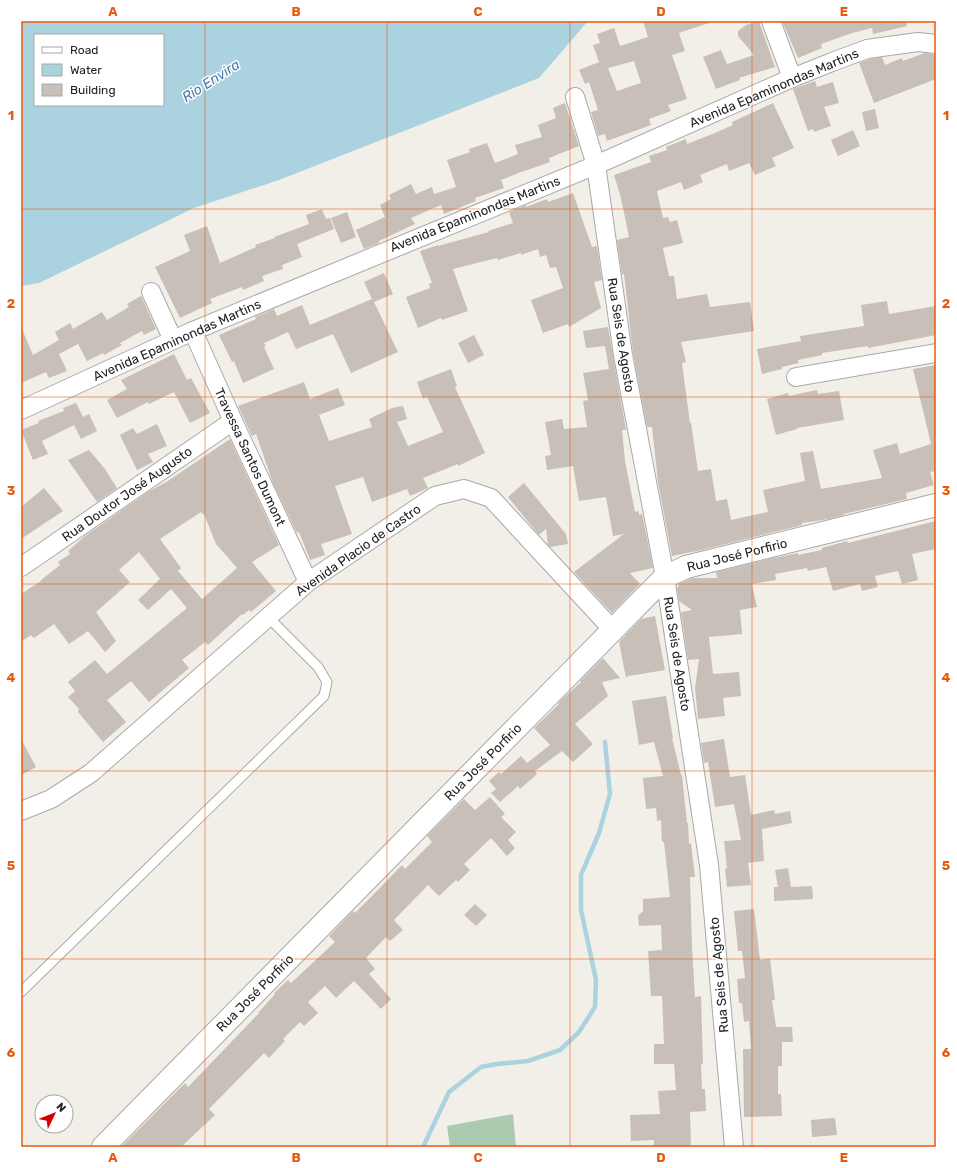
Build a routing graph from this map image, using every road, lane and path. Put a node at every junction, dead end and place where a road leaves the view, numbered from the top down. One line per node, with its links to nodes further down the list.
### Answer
1 (771, 21): 3 (street)
2 (936, 44): 3 (street, Avenida Epaminondas Martins)
3 (792, 78): 5 (street, Avenida Epaminondas Martins)
4 (575, 97): 5 (street, Rua Seis de Agosto)
5 (596, 164): 7 (street, Avenida Epaminondas Martins); 15 (street, Rua Seis de Agosto)
6 (151, 292): 8 (street)
7 (193, 331): 8 (street, Avenida Epaminondas Martins); 12 (street, Travessa Santos Dumont)
8 (173, 340): 11 (street, Avenida Epaminondas Martins)
9 (936, 353): 10 (street)
10 (796, 377)
11 (21, 410)
12 (233, 421): 14 (street, Rua Doutor José Augusto); 16 (street, Travessa Santos Dumont)
13 (936, 505): 15 (street, Rua José Porfirio)
14 (21, 567)
15 (664, 577): 18 (street, Rua José Porfirio); 22 (street, Rua Seis de Agosto)
16 (308, 582): 17 (street, Avenida Placio de Castro); 18 (street, Avenida Placio de Castro)
17 (268, 617): 19 (street, Avenida Placio de Castro); 20 (lane)
18 (612, 630): 21 (street, Rua José Porfirio)
19 (21, 811)
20 (21, 992)
21 (103, 1147)
22 (734, 1147)

